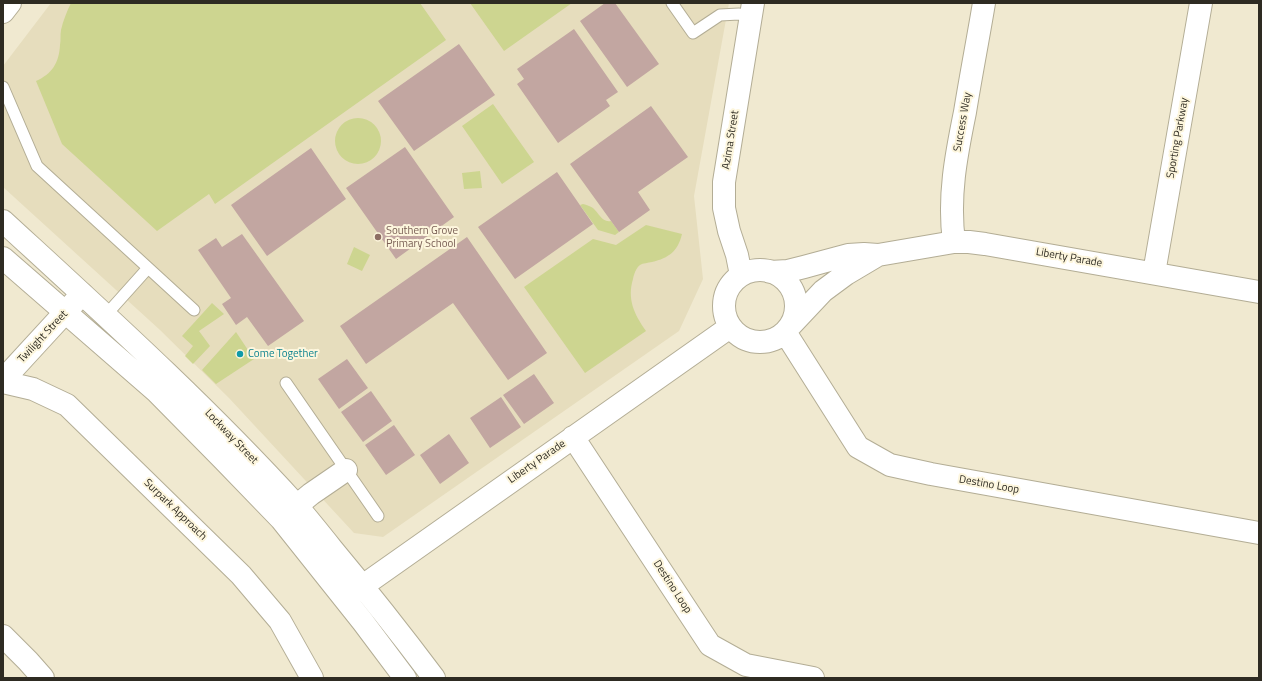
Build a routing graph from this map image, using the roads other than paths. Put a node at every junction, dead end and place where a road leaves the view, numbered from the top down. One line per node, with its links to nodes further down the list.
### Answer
1 (10, 3): 6 (street)
2 (672, 3): 5 (lane)
3 (984, 3): 9 (street, Success Way)
4 (1201, 3): 14 (street, Sporting Parkway)
5 (752, 10): 15 (street, Azima Street)
6 (3, 12)
7 (3, 87): 12 (lane)
8 (3, 221): 17 (street, Lockway Street)
9 (954, 242): 10 (street, Liberty Parade); 14 (street, Liberty Parade)
10 (878, 255): 13 (street, Liberty Parade); 22 (street, Liberty Parade)
11 (3, 258): 19 (street, Lockway Street)
12 (148, 268): 18 (lane); 20 (lane)
13 (770, 272): 15 (street); 22 (street)
14 (1154, 273): 16 (street, Liberty Parade)
15 (741, 275): 21 (street)
16 (1259, 292)
17 (82, 294): 19 (street, Twilight Street); 20 (street, Lockway Street)
18 (194, 310)
19 (66, 312): 23 (street, Twilight Street); 27 (street, Lockway Street)
20 (105, 316): 27 (street, Lockway Street)
21 (730, 327): 22 (street); 25 (street, Liberty Parade)
22 (788, 329): 29 (street, Destino Loop)
23 (3, 381): 34 (street, Surpark Approach)
24 (286, 383): 26 (lane)
25 (573, 437): 30 (street, Liberty Parade); 37 (street, Destino Loop)
26 (346, 470): 27 (street); 28 (lane)
27 (288, 512): 30 (street, Lockway Street); 31 (street, Lockway Street)
28 (378, 516)
29 (1259, 533)
30 (363, 585): 31 (street, Liberty Parade); 36 (street, Lockway Street)
31 (345, 598): 35 (street, Lockway Street)
32 (3, 636): 33 (street)
33 (43, 678)
34 (312, 678)
35 (405, 678)
36 (434, 678)
37 (813, 678)

